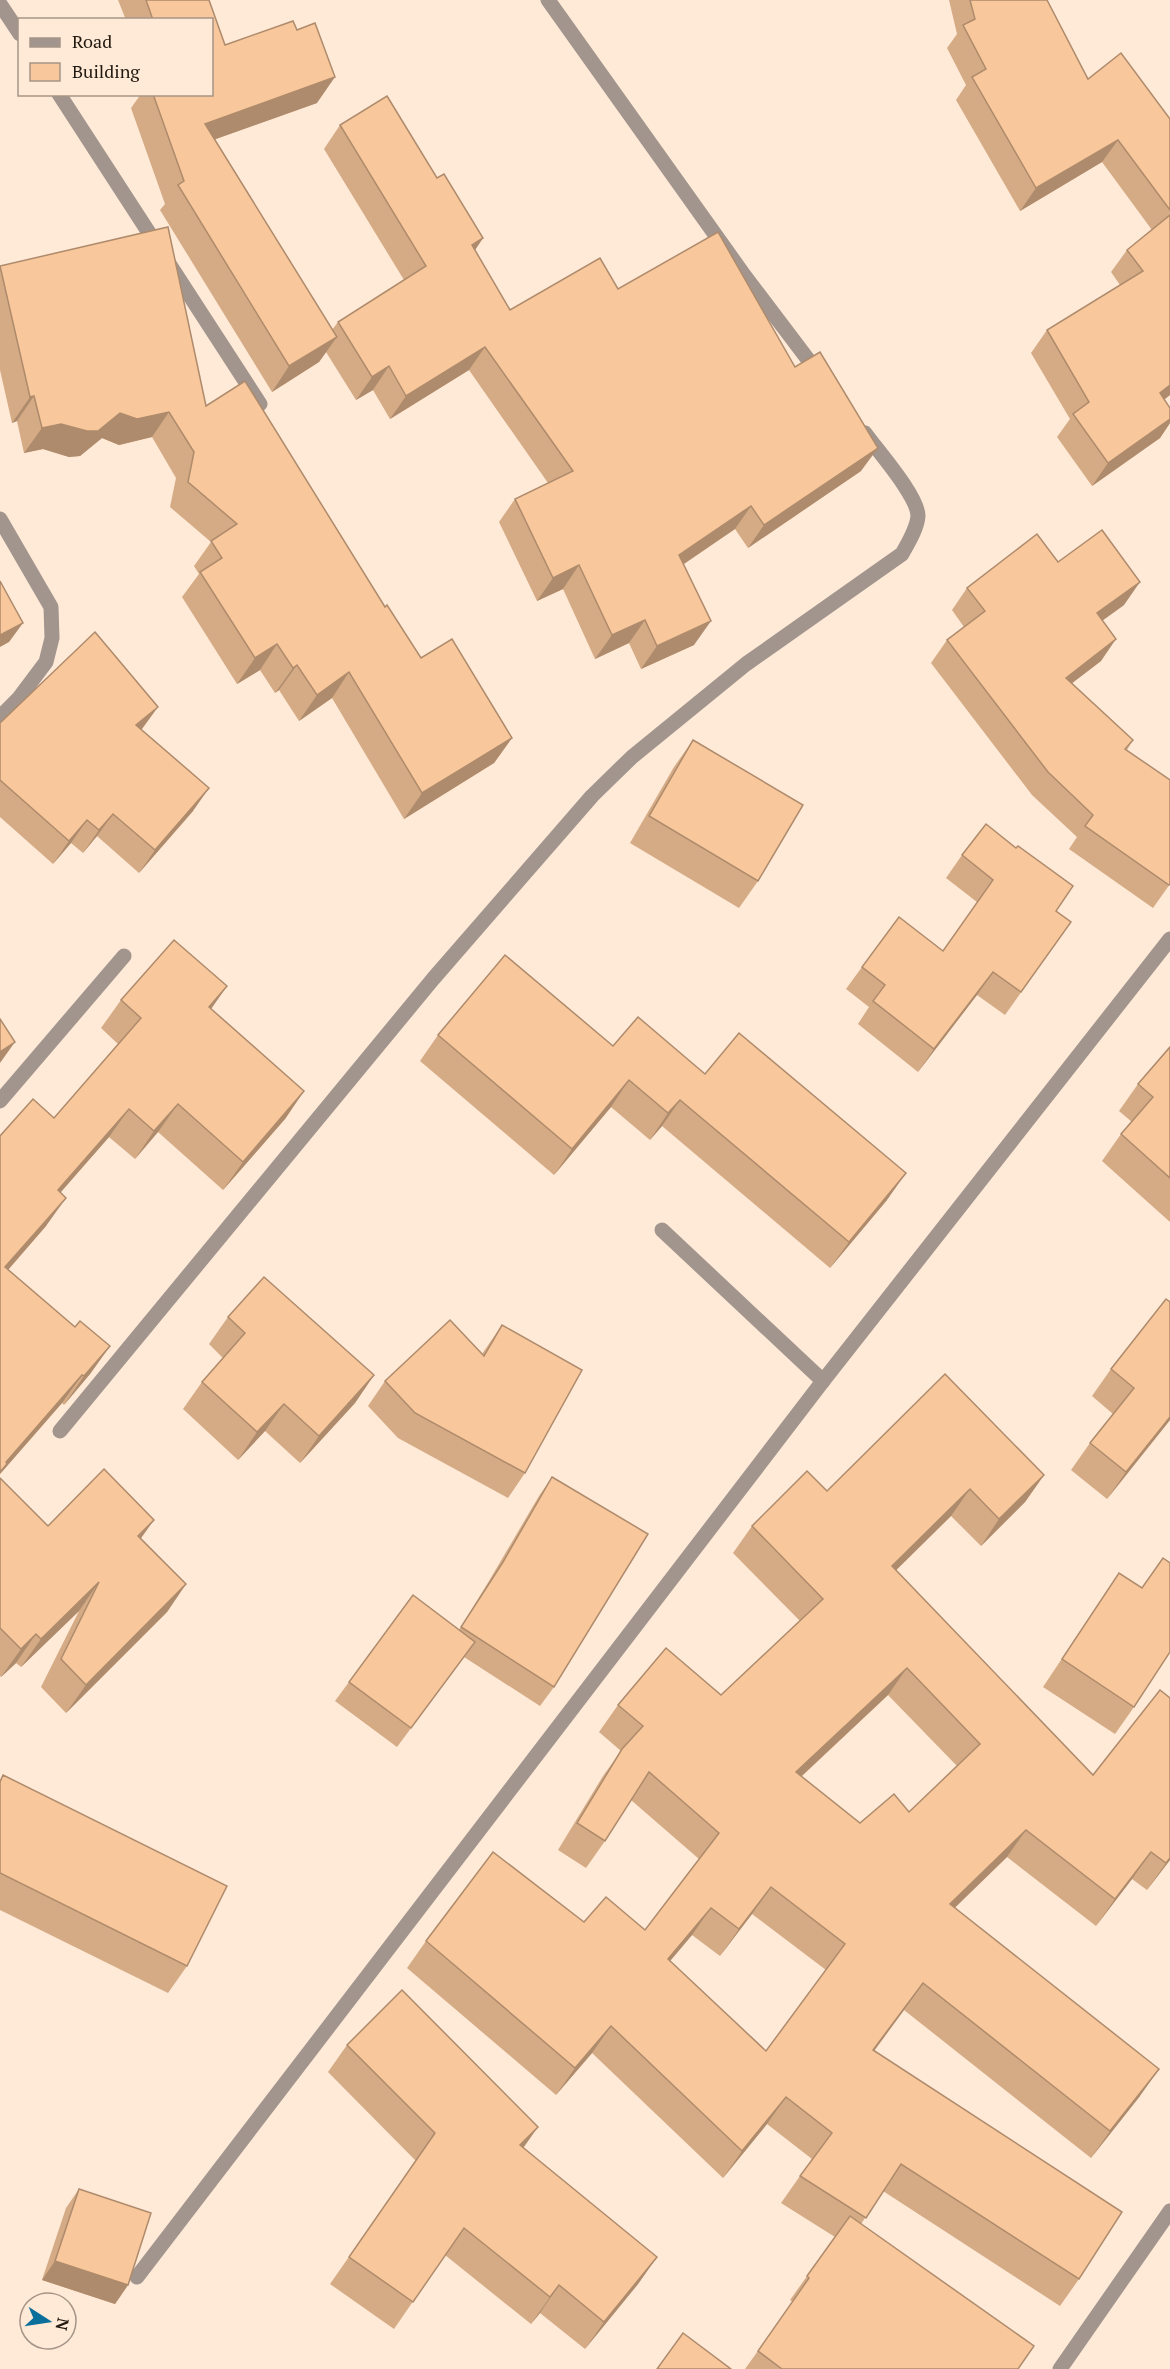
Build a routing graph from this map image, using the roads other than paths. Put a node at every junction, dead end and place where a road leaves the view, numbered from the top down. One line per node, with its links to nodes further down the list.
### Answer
1 (548, 0): 5 (street)
2 (0, 4): 3 (street)
3 (18, 31)
4 (60, 96): 6 (street)
5 (829, 387)
6 (260, 404)
7 (857, 424): 15 (street)
8 (0, 519): 9 (street)
9 (0, 717)
10 (1170, 939): 14 (street)
11 (124, 956): 12 (street)
12 (0, 1101)
13 (662, 1230): 14 (street)
14 (823, 1381): 17 (street)
15 (60, 1431)
16 (1170, 2211): 18 (street)
17 (137, 2277)
18 (1060, 2369)

